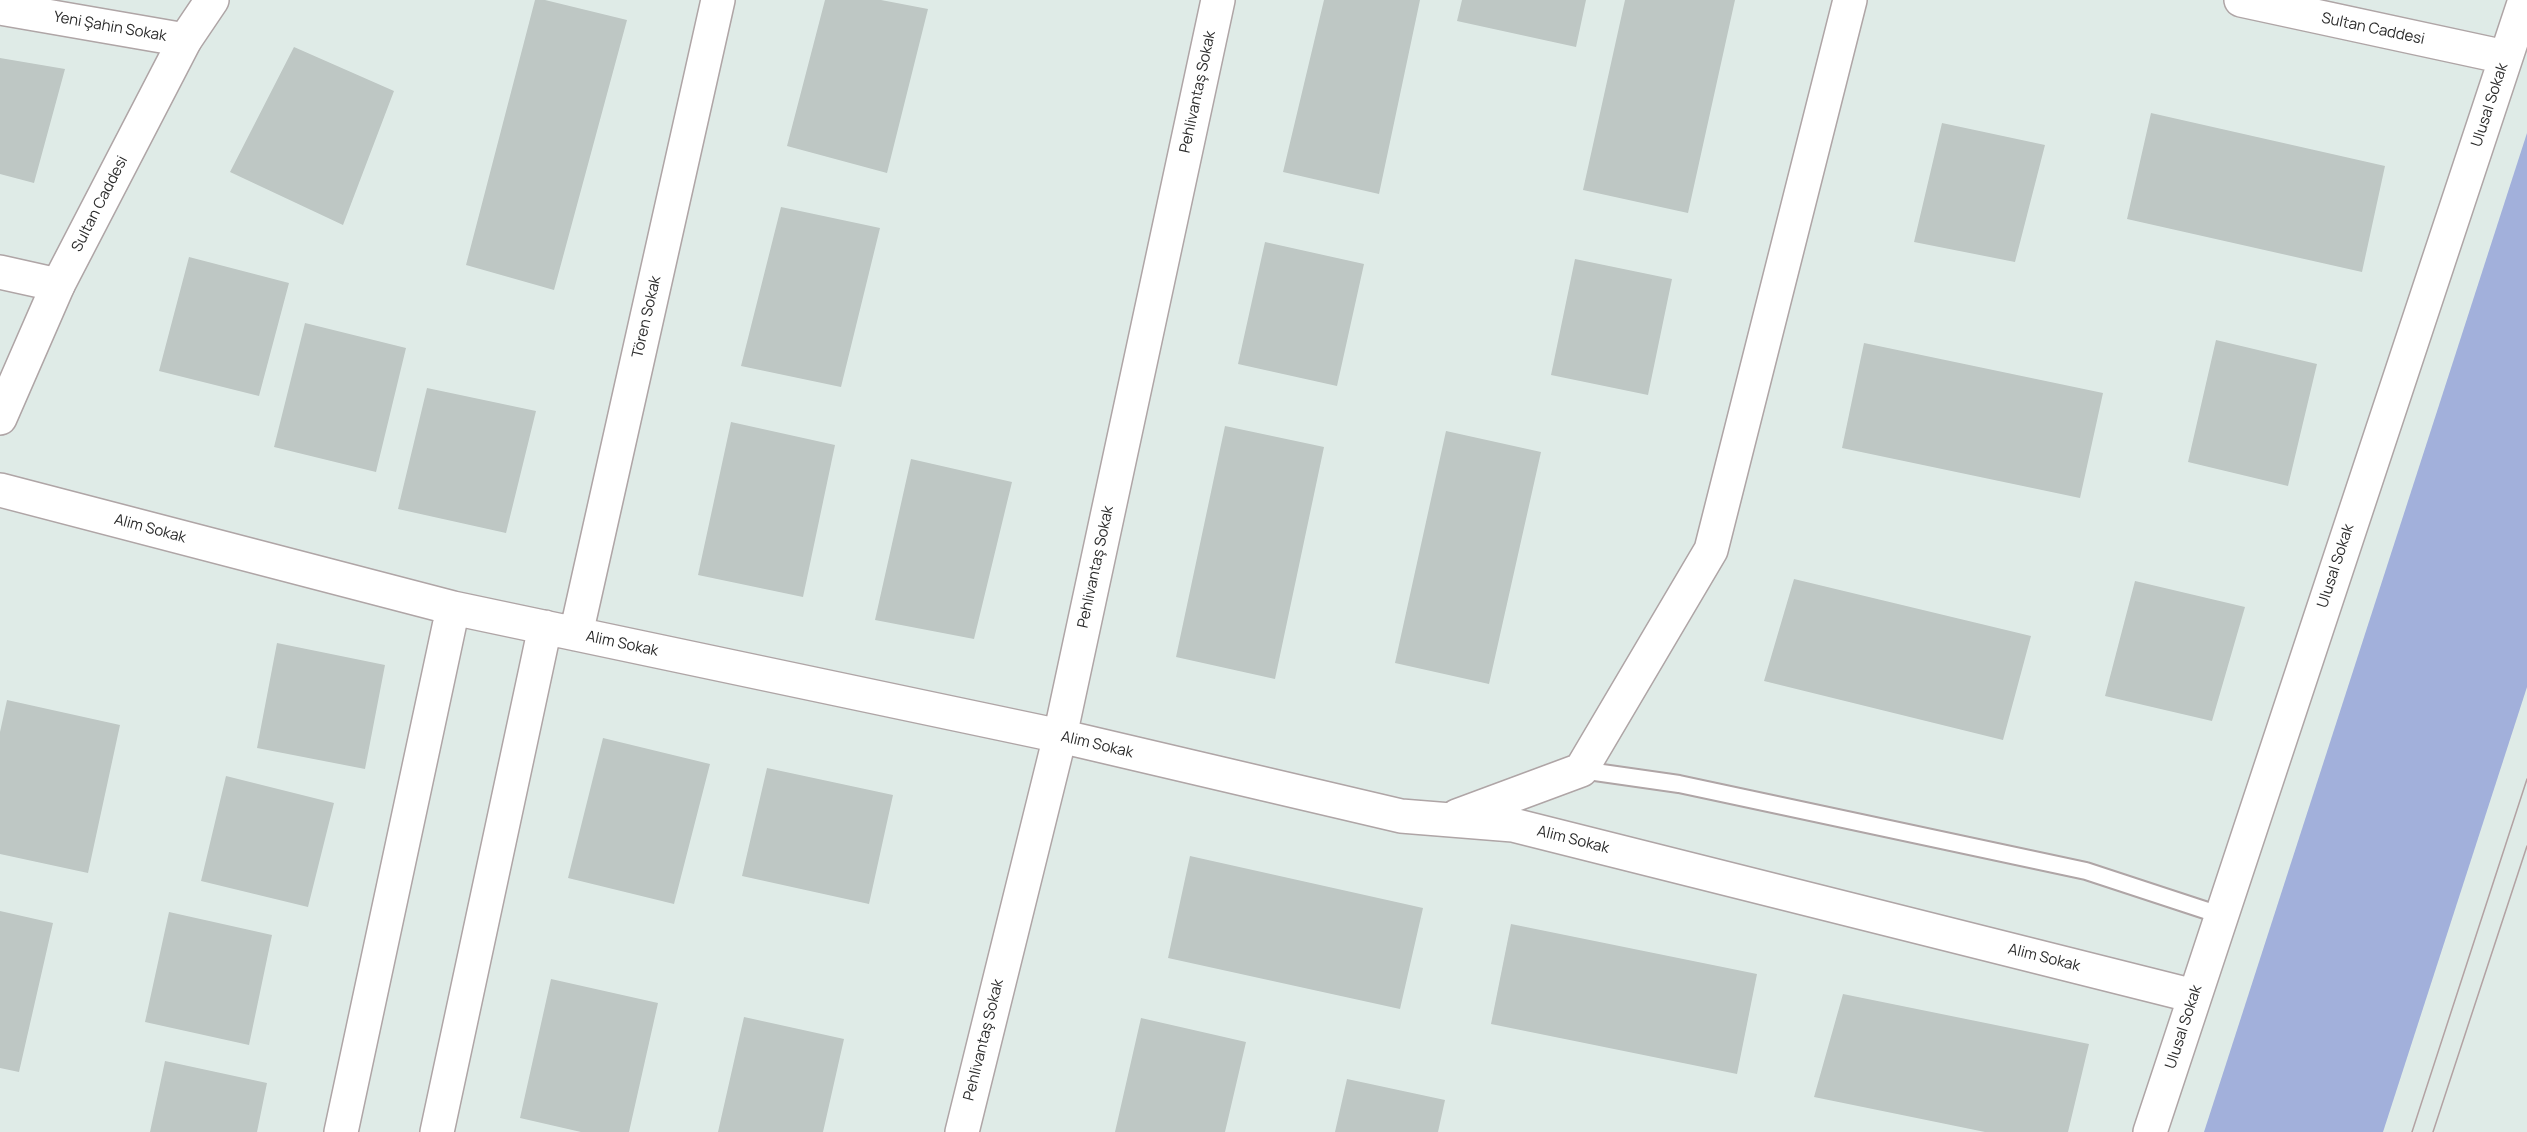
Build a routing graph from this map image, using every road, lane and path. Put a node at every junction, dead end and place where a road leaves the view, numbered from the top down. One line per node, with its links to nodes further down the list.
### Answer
1 (212, 0): 8 (street, Sultan Caddesi)
2 (718, 0): 15 (street, Tören Sokak)
3 (1218, 0): 16 (street, Pehlivantaş Sokak)
4 (1850, 0): 17 (street)
5 (2241, 0): 9 (street, Sultan Caddesi)
6 (2524, 0): 9 (street, Ulusal Sokak)
7 (0, 8): 8 (street, Yeni Şahin Sokak)
8 (185, 40): 11 (street, Sultan Caddesi)
9 (2505, 57): 19 (street, Ulusal Sokak)
10 (0, 272): 11 (street)
11 (58, 285): 12 (street, Sultan Caddesi)
12 (1, 421)
13 (0, 490): 14 (street, Alim Sokak)
14 (453, 608): 15 (street, Alim Sokak); 21 (street)
15 (561, 631): 16 (street, Alim Sokak); 22 (street, Tören Sokak)
16 (1060, 736): 18 (street, Alim Sokak); 23 (street, Pehlivantaş Sokak)
17 (1581, 770): 18 (street); 19 (lane)
18 (1447, 820): 20 (street, Alim Sokak)
19 (2220, 915): 20 (street, Ulusal Sokak)
20 (2194, 996): 24 (street, Ulusal Sokak)
21 (341, 1132)
22 (437, 1132)
23 (962, 1132)
24 (2150, 1132)

